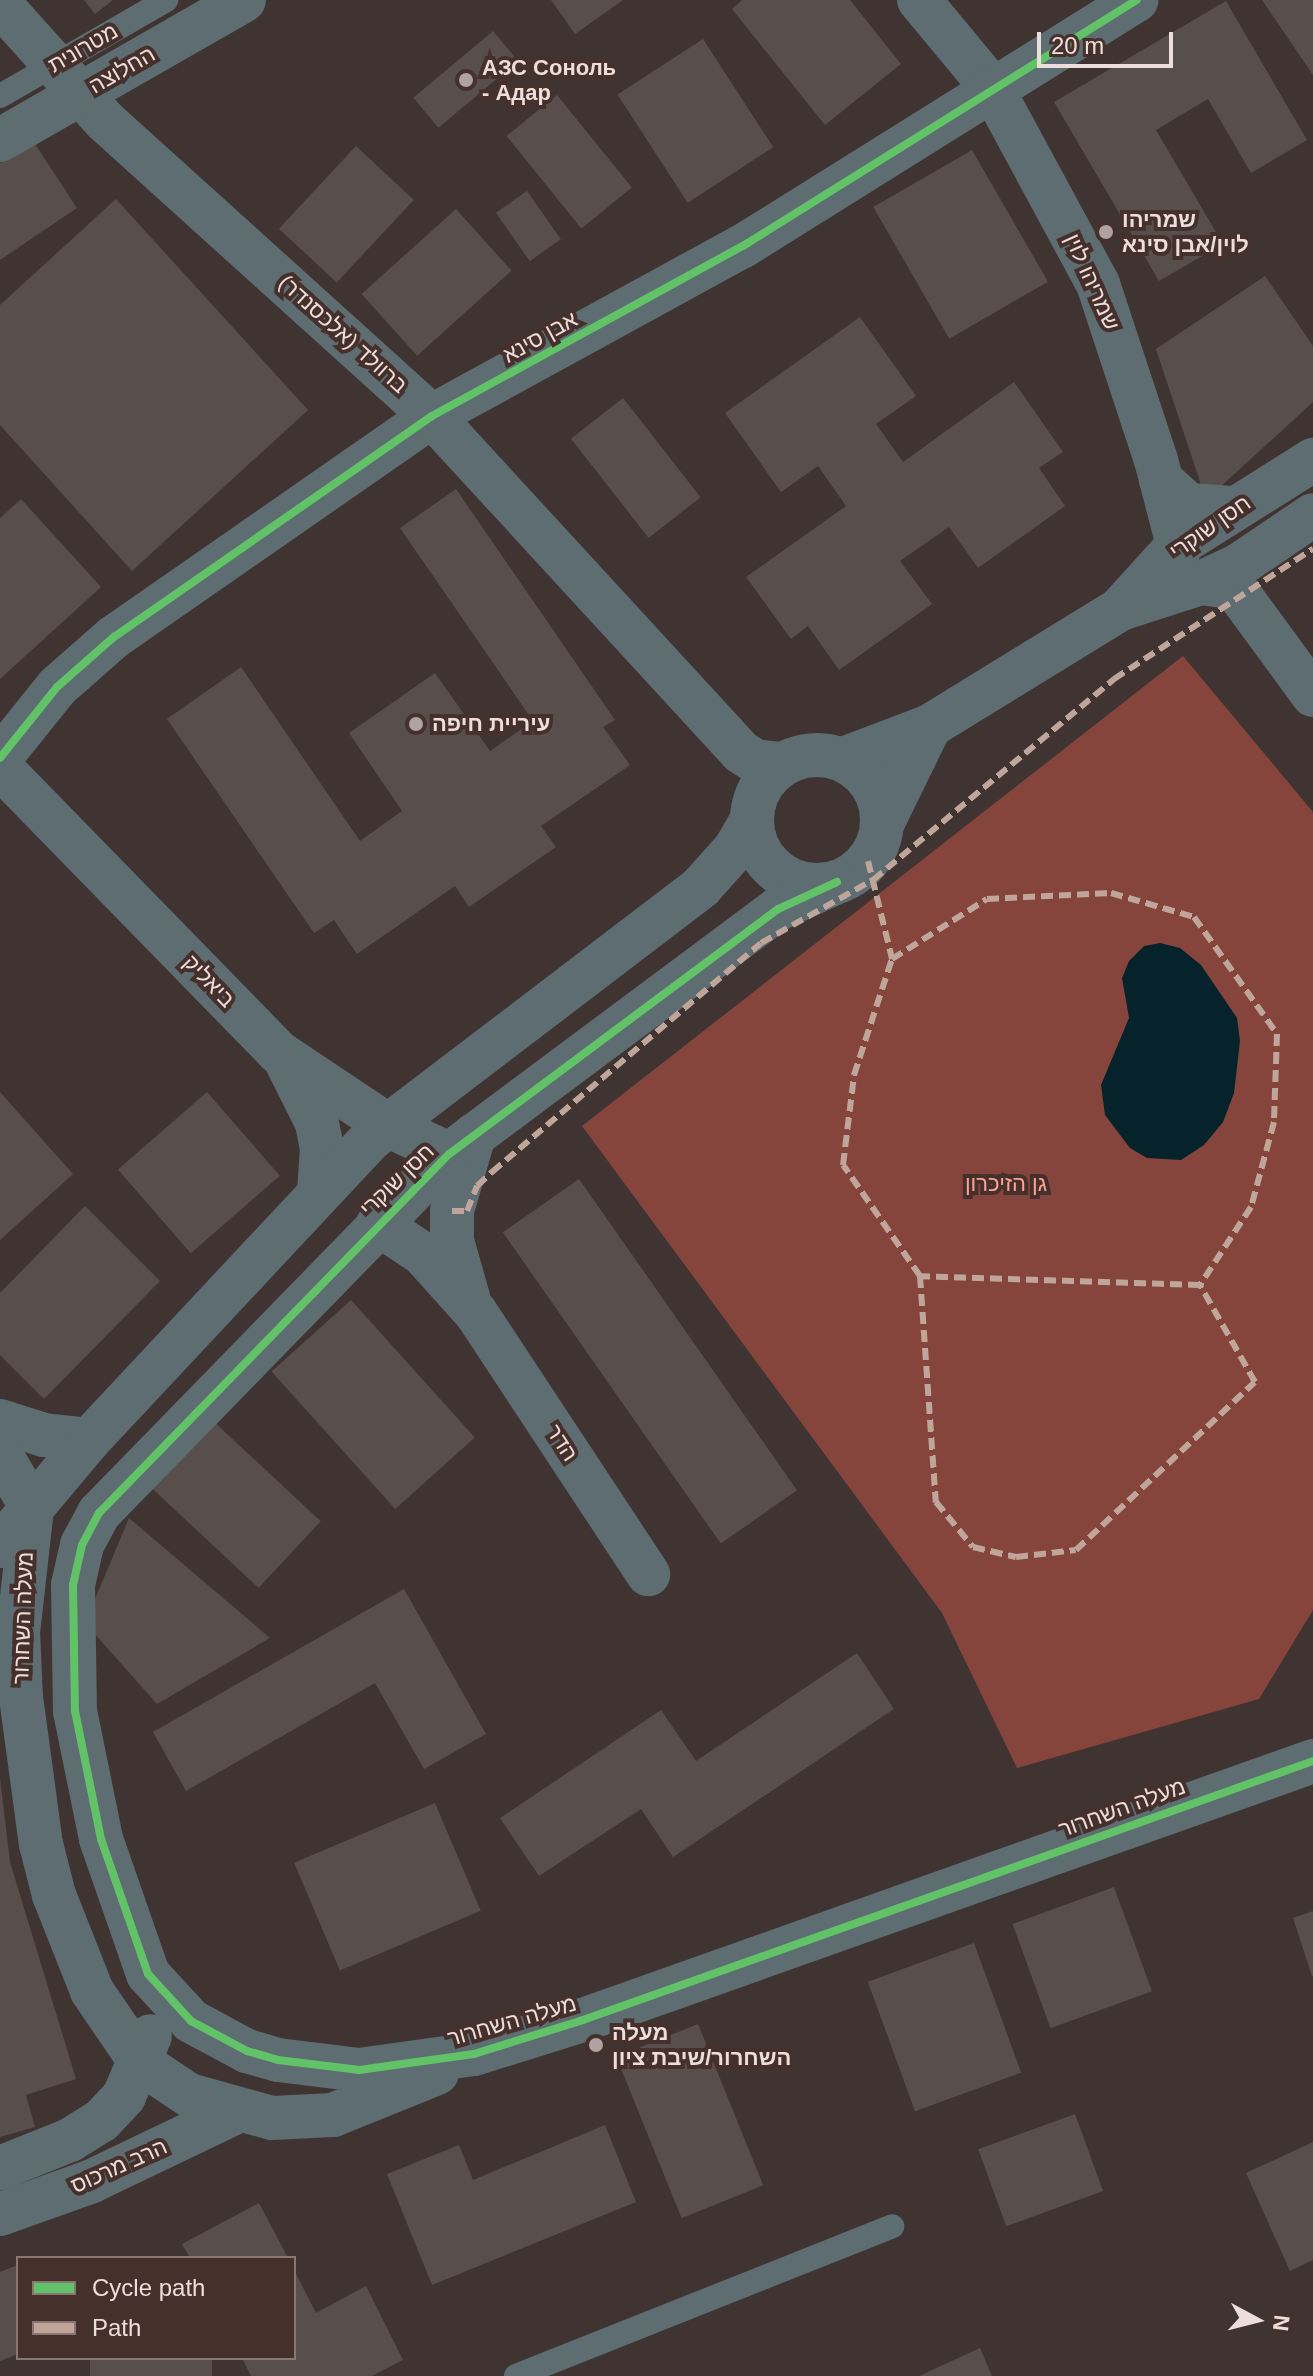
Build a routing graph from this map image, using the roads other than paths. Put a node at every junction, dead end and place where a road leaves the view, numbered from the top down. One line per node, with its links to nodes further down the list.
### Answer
1 (166, 0): 6 (lane, מטרונית)
2 (244, 0): 6 (street, החלוצה)
3 (919, 0): 7 (street, שמריהו לוין)
4 (1136, 0): 7 (street, אבן סינא)
5 (0, 4): 6 (street, ברוולד (אלכסנדר))
6 (65, 80): 8 (lane, מטרונית); 9 (street, החלוצה); 10 (street, ברוולד (אלכסנדר))
7 (992, 88): 10 (street, אבן סינא); 12 (street, שמריהו לוין)
8 (0, 96)
9 (0, 140)
10 (432, 416): 20 (street, אבן סינא); 22 (street, ברוולד (אלכסנדר))
11 (1313, 460): 13 (street, חסן שוקרי)
12 (1161, 480): 13 (street); 15 (street, שמריהו לוין)
13 (1233, 508): 15 (street, חסן שוקרי)
14 (1313, 515): 16 (street, חסן שוקרי)
15 (1178, 545): 16 (street, שמריהו לוין); 17 (street, חסן שוקרי)
16 (1183, 589): 17 (street, חסן שוקרי); 18 (street)
17 (1120, 609): 19 (street, חסן שוקרי)
18 (1313, 695)
19 (930, 726): 21 (street, חסן שוקרי); 25 (street)
20 (0, 758)
21 (843, 759): 22 (street); 25 (street)
22 (781, 764): 24 (street)
23 (0, 767): 27 (street, ביאליק)
24 (751, 821): 26 (street); 28 (street, חסן שוקרי)
25 (882, 824): 26 (street)
26 (837, 882): 29 (street, חסן שוקרי)
27 (278, 1052): 28 (street, ביאליק); 30 (street)
28 (387, 1125): 29 (street, ביאליק); 30 (street, חסן שוקרי)
29 (462, 1145): 31 (street, חסן שוקרי); 32 (street, הדר)
30 (319, 1191): 34 (street, חסן שוקרי)
31 (378, 1224): 32 (street, הדר); 37 (street, חסן שוקרי)
32 (476, 1313): 39 (street, הדר)
33 (0, 1421): 34 (street)
34 (89, 1440): 36 (street, חסן שוקרי)
35 (0, 1453): 36 (street)
36 (32, 1508): 38 (street, חסן שוקרי); 43 (street, מעלה השחרור)
37 (82, 1545): 41 (street, מעלה השחרור)
38 (0, 1546)
39 (648, 1574)
40 (1313, 1761): 42 (street, מעלה השחרור)
41 (148, 1974): 42 (street, מעלה השחרור); 43 (street, הרב מרכוס)
42 (474, 2054): 44 (street, מעלה השחרור)
43 (141, 2063): 44 (street, מעלה השחרור); 45 (street, הרב מרכוס)
44 (236, 2112): 46 (street, הרב מרכוס)
45 (0, 2168)
46 (0, 2214)
47 (892, 2226): 48 (lane)
48 (516, 2376)

